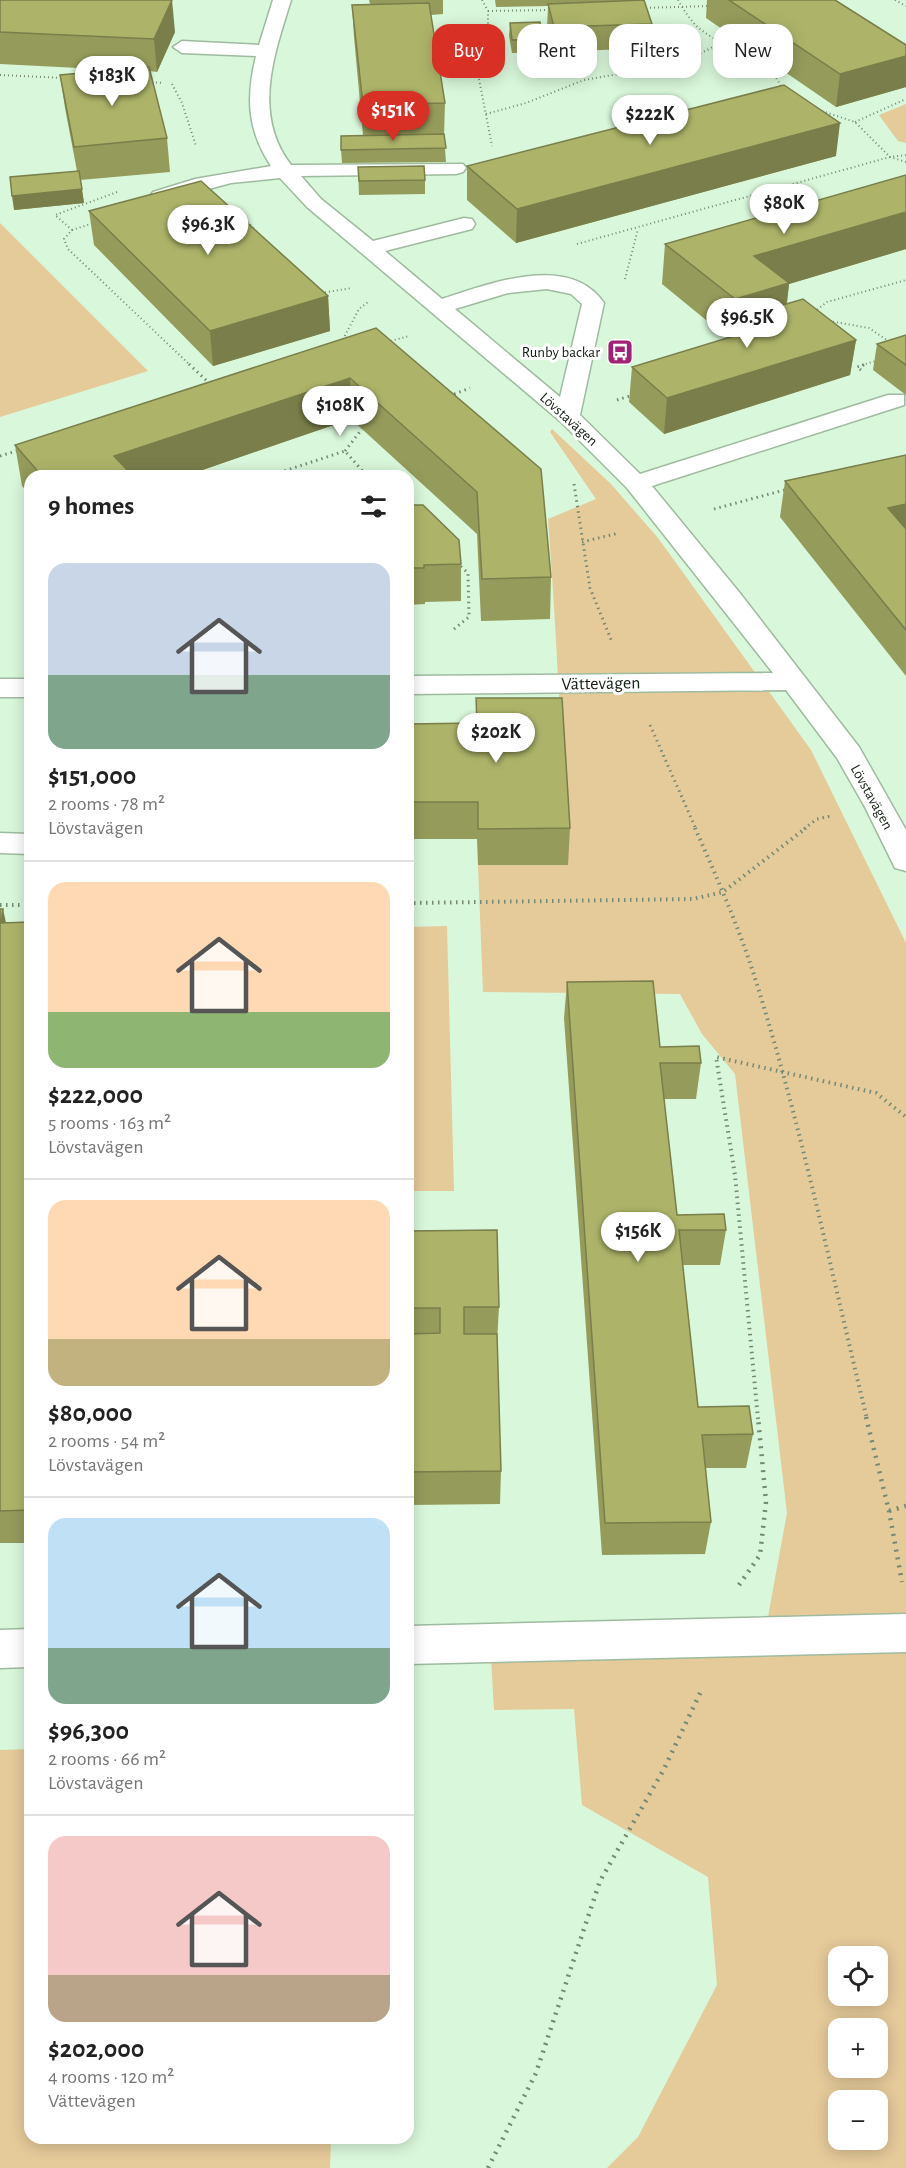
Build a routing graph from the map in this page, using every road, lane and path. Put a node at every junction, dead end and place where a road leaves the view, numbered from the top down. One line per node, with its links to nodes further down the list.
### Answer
1 (282, 0): 13 (street, Lövstavägen)
2 (678, 0): 6 (path)
3 (896, 0): 5 (path)
4 (710, 6): 6 (path)
5 (906, 6)
6 (682, 8): 7 (path); 10 (path)
7 (636, 9)
8 (556, 10): 9 (path)
9 (488, 11)
10 (713, 36)
11 (182, 47): 13 (street)
12 (713, 47): 21 (path)
13 (266, 51): 27 (street, Lövstavägen)
14 (0, 75): 15 (path)
15 (69, 78)
16 (778, 78): 18 (path)
17 (137, 81): 28 (path)
18 (780, 92)
19 (906, 99): 22 (path)
20 (822, 111): 22 (path)
21 (486, 114)
22 (855, 122): 24 (path)
23 (906, 155): 24 (path)
24 (890, 157): 25 (path); 34 (path)
25 (906, 162)
26 (456, 168): 27 (street)
27 (285, 172): 28 (street); 35 (street, Lövstavägen)
28 (226, 179): 30 (street); 33 (path)
29 (120, 191): 32 (path)
30 (138, 208): 32 (path)
31 (464, 224): 35 (street)
32 (72, 230): 48 (path)
33 (263, 238)
34 (570, 246)
35 (369, 249): 38 (street, Lövstavägen)
36 (348, 279): 39 (path)
37 (906, 280): 41 (path)
38 (412, 287): 40 (street, Lövstavägen); 46 (path)
39 (319, 294)
40 (436, 308): 54 (street, Lövstavägen); 54 (street)
41 (813, 313)
42 (826, 321): 45 (path)
43 (416, 334): 44 (path)
44 (385, 343)
45 (896, 346)
46 (338, 349)
47 (886, 358): 52 (path)
48 (212, 386)
49 (479, 386): 51 (path)
50 (644, 392): 53 (path)
51 (439, 399)
52 (896, 400): 62 (street)
53 (612, 401)
54 (568, 416): 62 (street, Lövstavägen)
55 (362, 429): 57 (path)
56 (22, 450): 58 (path)
57 (345, 451): 59 (path); 60 (path)
58 (0, 456)
59 (287, 470)
60 (362, 470)
61 (567, 474): 65 (path)
62 (636, 483): 64 (street, Lövstavägen)
63 (791, 489): 64 (path)
64 (669, 521): 65 (path); 68 (street, Lövstavägen)
65 (582, 542): 69 (path)
66 (453, 559): 67 (path)
67 (454, 629)
68 (795, 681): 69 (street, Vättevägen); 73 (street, Lövstavägen)
69 (631, 683): 70 (street, Vättevägen); 77 (path)
70 (414, 685)
71 (0, 688): 72 (street)
72 (24, 688)
73 (880, 807): 76 (street, Lövstavägen); 77 (path)
74 (0, 843): 75 (street)
75 (24, 844)
76 (906, 861)
77 (723, 892): 78 (path); 81 (path)
78 (414, 903)
79 (0, 905): 80 (path)
80 (24, 905)
81 (783, 1074): 82 (path); 84 (path)
82 (906, 1117)
83 (906, 1506): 84 (path)
84 (890, 1511): 85 (path)
85 (902, 1585)
86 (906, 1633): 87 (street)
87 (414, 1645)
88 (0, 1648): 89 (street)
89 (24, 1648)

